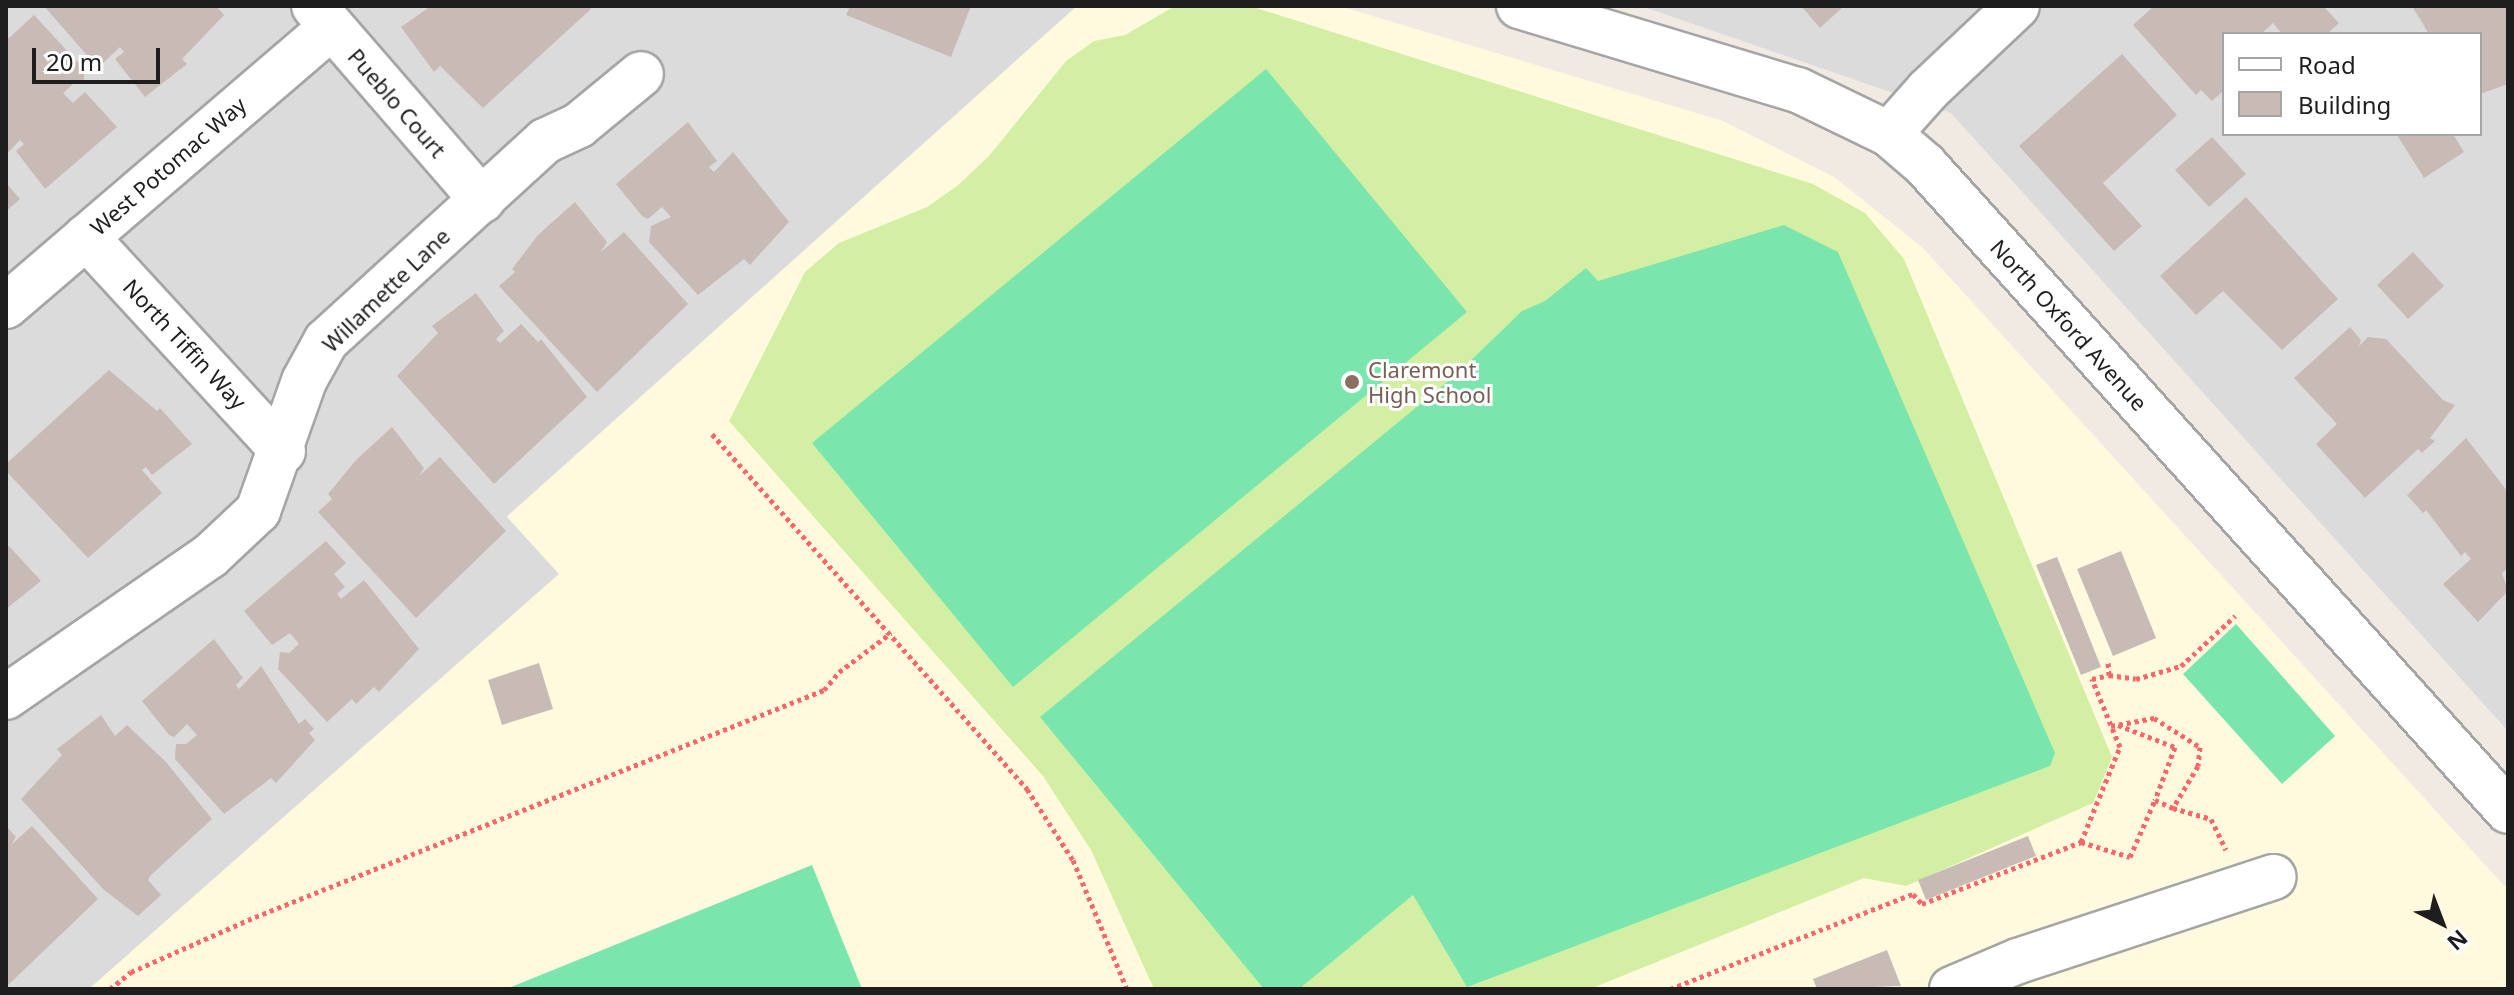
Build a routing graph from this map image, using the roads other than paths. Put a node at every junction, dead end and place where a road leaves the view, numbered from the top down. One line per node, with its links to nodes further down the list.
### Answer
1 (1519, 6): 5 (street, North Oxford Avenue)
2 (2017, 6): 5 (street)
3 (322, 16): 6 (street, Pueblo Court); 7 (street, West Potomac Way)
4 (641, 74): 6 (street, Willamette Lane)
5 (1889, 134): 11 (street, North Oxford Avenue)
6 (482, 200): 9 (street, Willamette Lane)
7 (86, 237): 8 (street, West Potomac Way); 9 (street, North Tiffin Way)
8 (6, 306)
9 (283, 451): 10 (street, Willamette Lane)
10 (6, 697)
11 (2508, 811)
12 (2259, 882): 13 (street)
13 (1952, 989)

